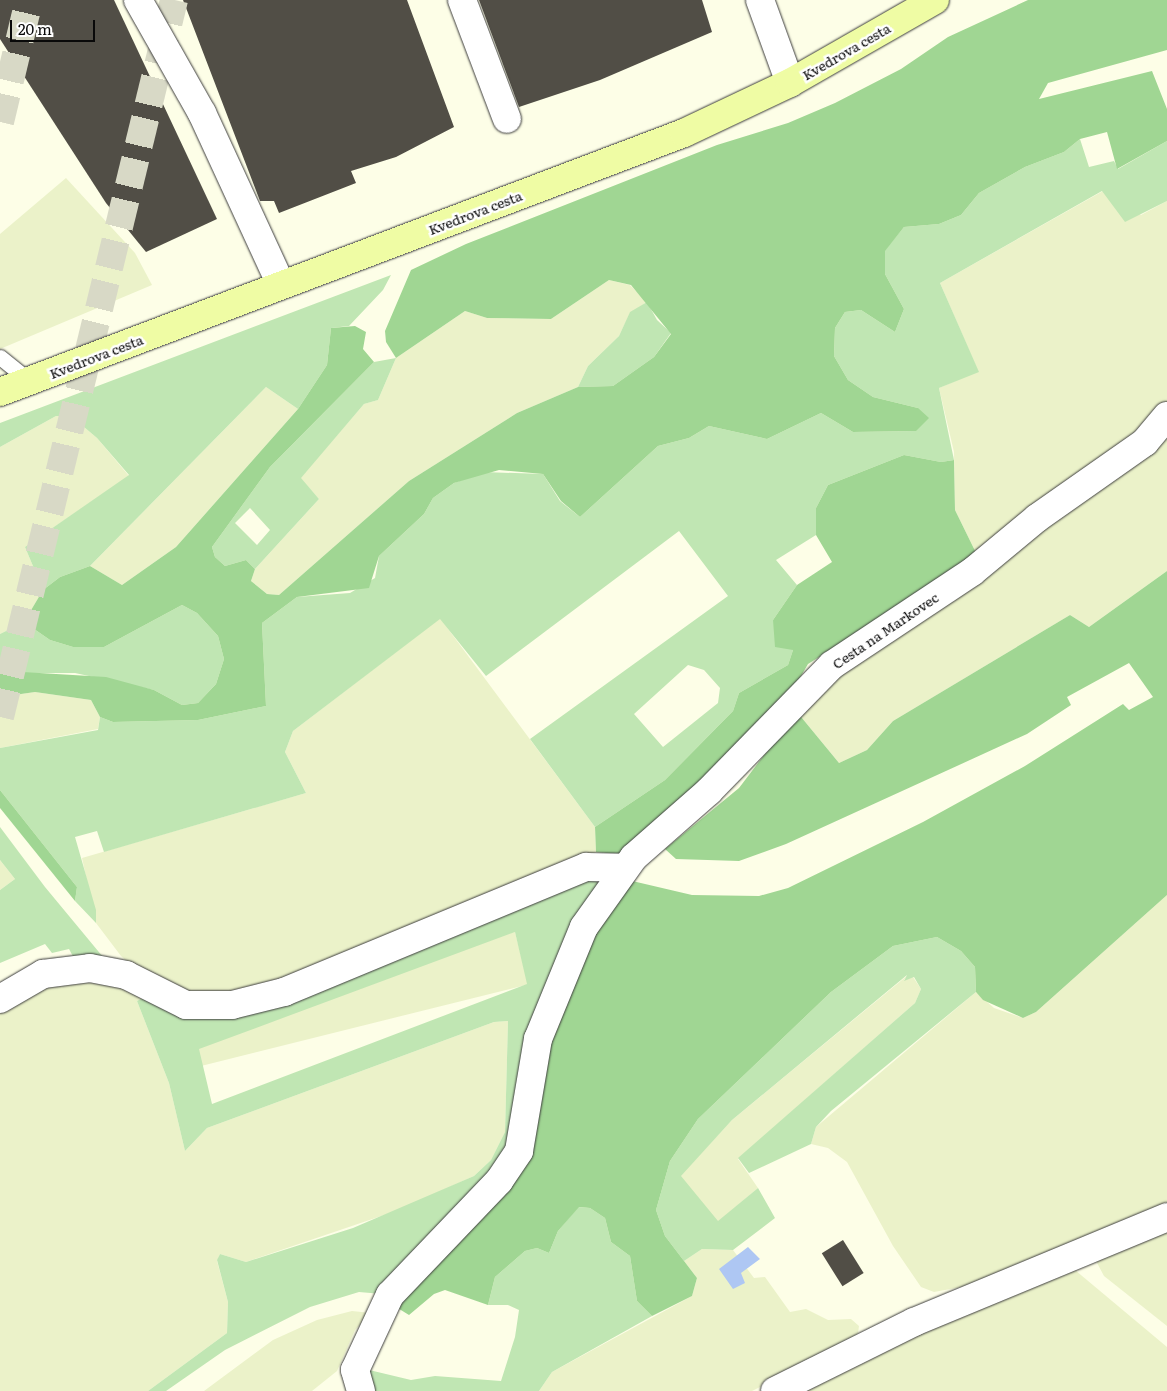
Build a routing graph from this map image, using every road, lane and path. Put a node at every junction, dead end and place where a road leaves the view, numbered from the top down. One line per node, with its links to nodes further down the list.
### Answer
1 (138, 0): 7 (street)
2 (462, 0): 6 (street)
3 (760, 0): 5 (street)
4 (935, 0): 5 (street, Kvedrova cesta)
5 (790, 83): 7 (street, Kvedrova cesta)
6 (507, 119)
7 (281, 285): 9 (street, Kvedrova cesta)
8 (0, 357): 9 (lane)
9 (30, 381): 10 (street, Kvedrova cesta)
10 (0, 392)
11 (1167, 416): 12 (street, Cesta na Markovec)
12 (625, 868): 13 (street); 15 (street, Cesta na Markovec)
13 (0, 999)
14 (1167, 1217): 16 (street)
15 (361, 1391)
16 (775, 1391)

